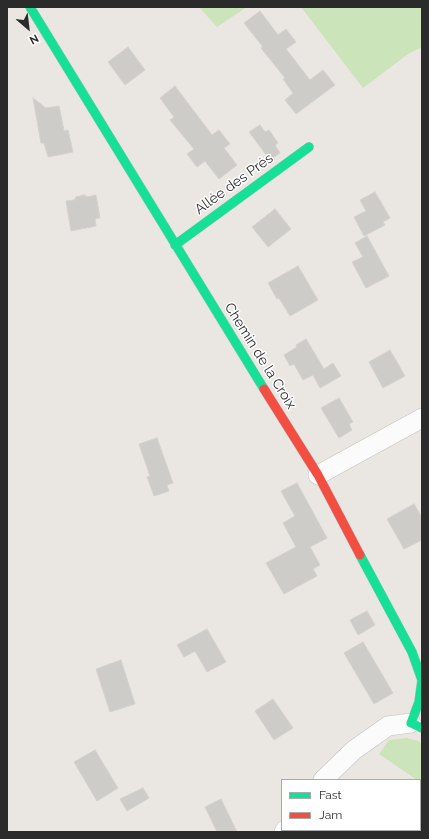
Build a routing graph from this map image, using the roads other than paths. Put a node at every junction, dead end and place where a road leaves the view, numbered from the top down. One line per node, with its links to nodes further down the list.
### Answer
1 (30, 7): 3 (street, Chemin de la Croix)
2 (309, 146): 3 (street, Allée des Prés)
3 (174, 245): 5 (street, Chemin de la Croix)
4 (422, 418): 5 (street)
5 (318, 475): 6 (street, Chemin de la Croix)
6 (416, 725): 7 (street)
7 (324, 779)

